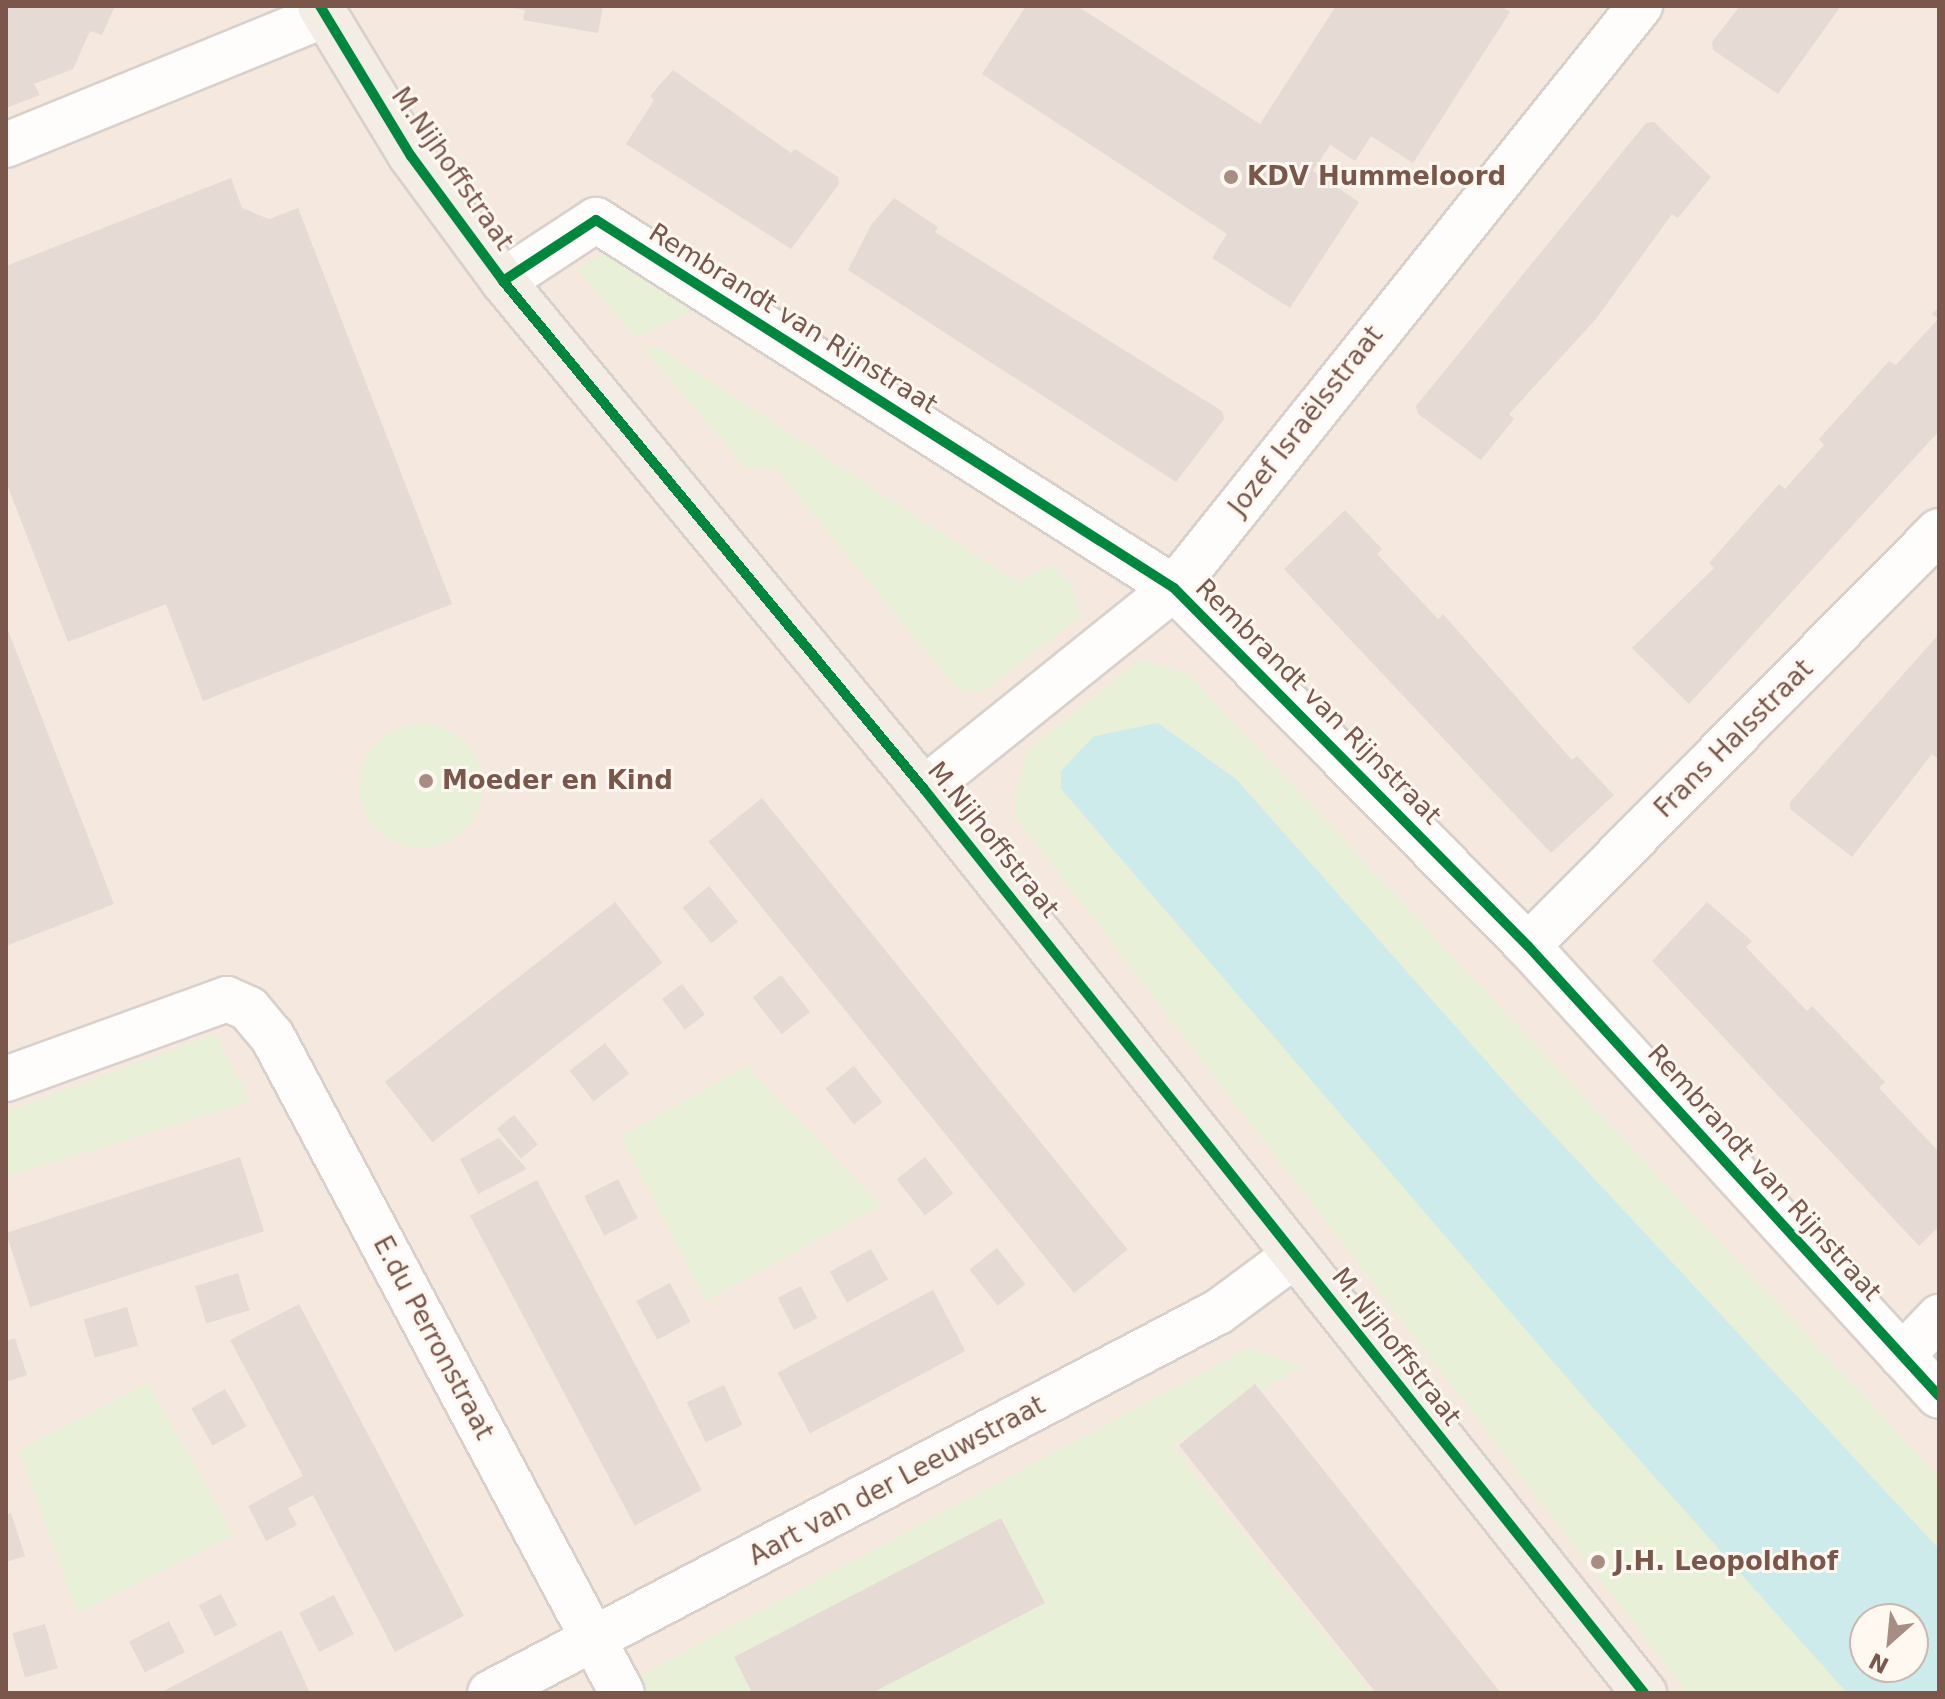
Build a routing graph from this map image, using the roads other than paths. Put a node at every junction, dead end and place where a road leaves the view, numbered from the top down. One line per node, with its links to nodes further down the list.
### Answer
1 (1640, 6): 6 (street, Jozef Israëlsstraat)
2 (322, 11): 3 (street); 4 (main road, M.Nijhoffstraat)
3 (6, 145)
4 (503, 281): 6 (street, Rembrandt van Rijnstraat); 7 (main road, M.Nijhoffstraat)
5 (1939, 531): 8 (street, Frans Halsstraat)
6 (1174, 588): 7 (street, Jozef Israëlsstraat); 8 (street, Rembrandt van Rijnstraat)
7 (924, 789): 10 (main road, M.Nijhoffstraat)
8 (1528, 946): 12 (street, Rembrandt van Rijnstraat)
9 (6, 1079): 14 (street, E.du Perronstraat)
10 (1295, 1255): 14 (street, Aart van der Leeuwstraat); 17 (main road, M.Nijhoffstraat)
11 (1939, 1317): 12 (street)
12 (1902, 1356): 13 (street, Rembrandt van Rijnstraat)
13 (1939, 1396)
14 (595, 1638): 15 (street, Aart van der Leeuwstraat); 16 (street, E.du Perronstraat)
15 (490, 1693)
16 (622, 1693)
17 (1644, 1693)

